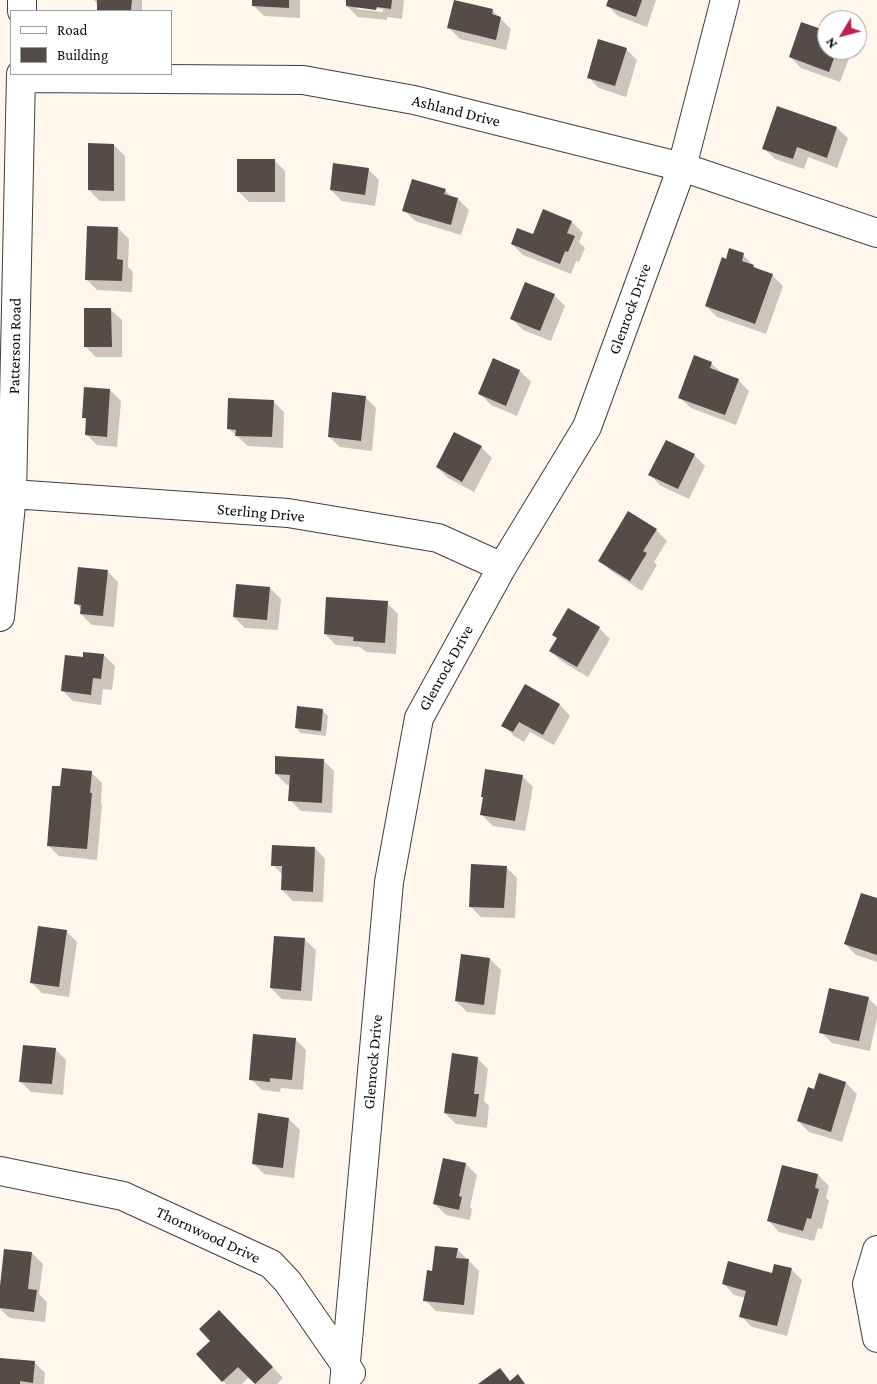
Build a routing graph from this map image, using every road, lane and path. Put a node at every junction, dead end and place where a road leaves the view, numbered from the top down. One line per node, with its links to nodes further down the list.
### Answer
1 (725, 0): 3 (street, Glenrock Drive)
2 (21, 76): 3 (street, Ashland Drive); 5 (street, Patterson Road)
3 (682, 167): 4 (street, Ashland Drive); 6 (street, Glenrock Drive)
4 (877, 233)
5 (12, 494): 6 (street, Sterling Drive); 7 (street, Patterson Road)
6 (502, 567): 11 (street, Glenrock Drive)
7 (0, 617)
8 (0, 1171): 11 (street, Thornwood Drive)
9 (877, 1250): 10 (street)
10 (877, 1338)
11 (350, 1378)

